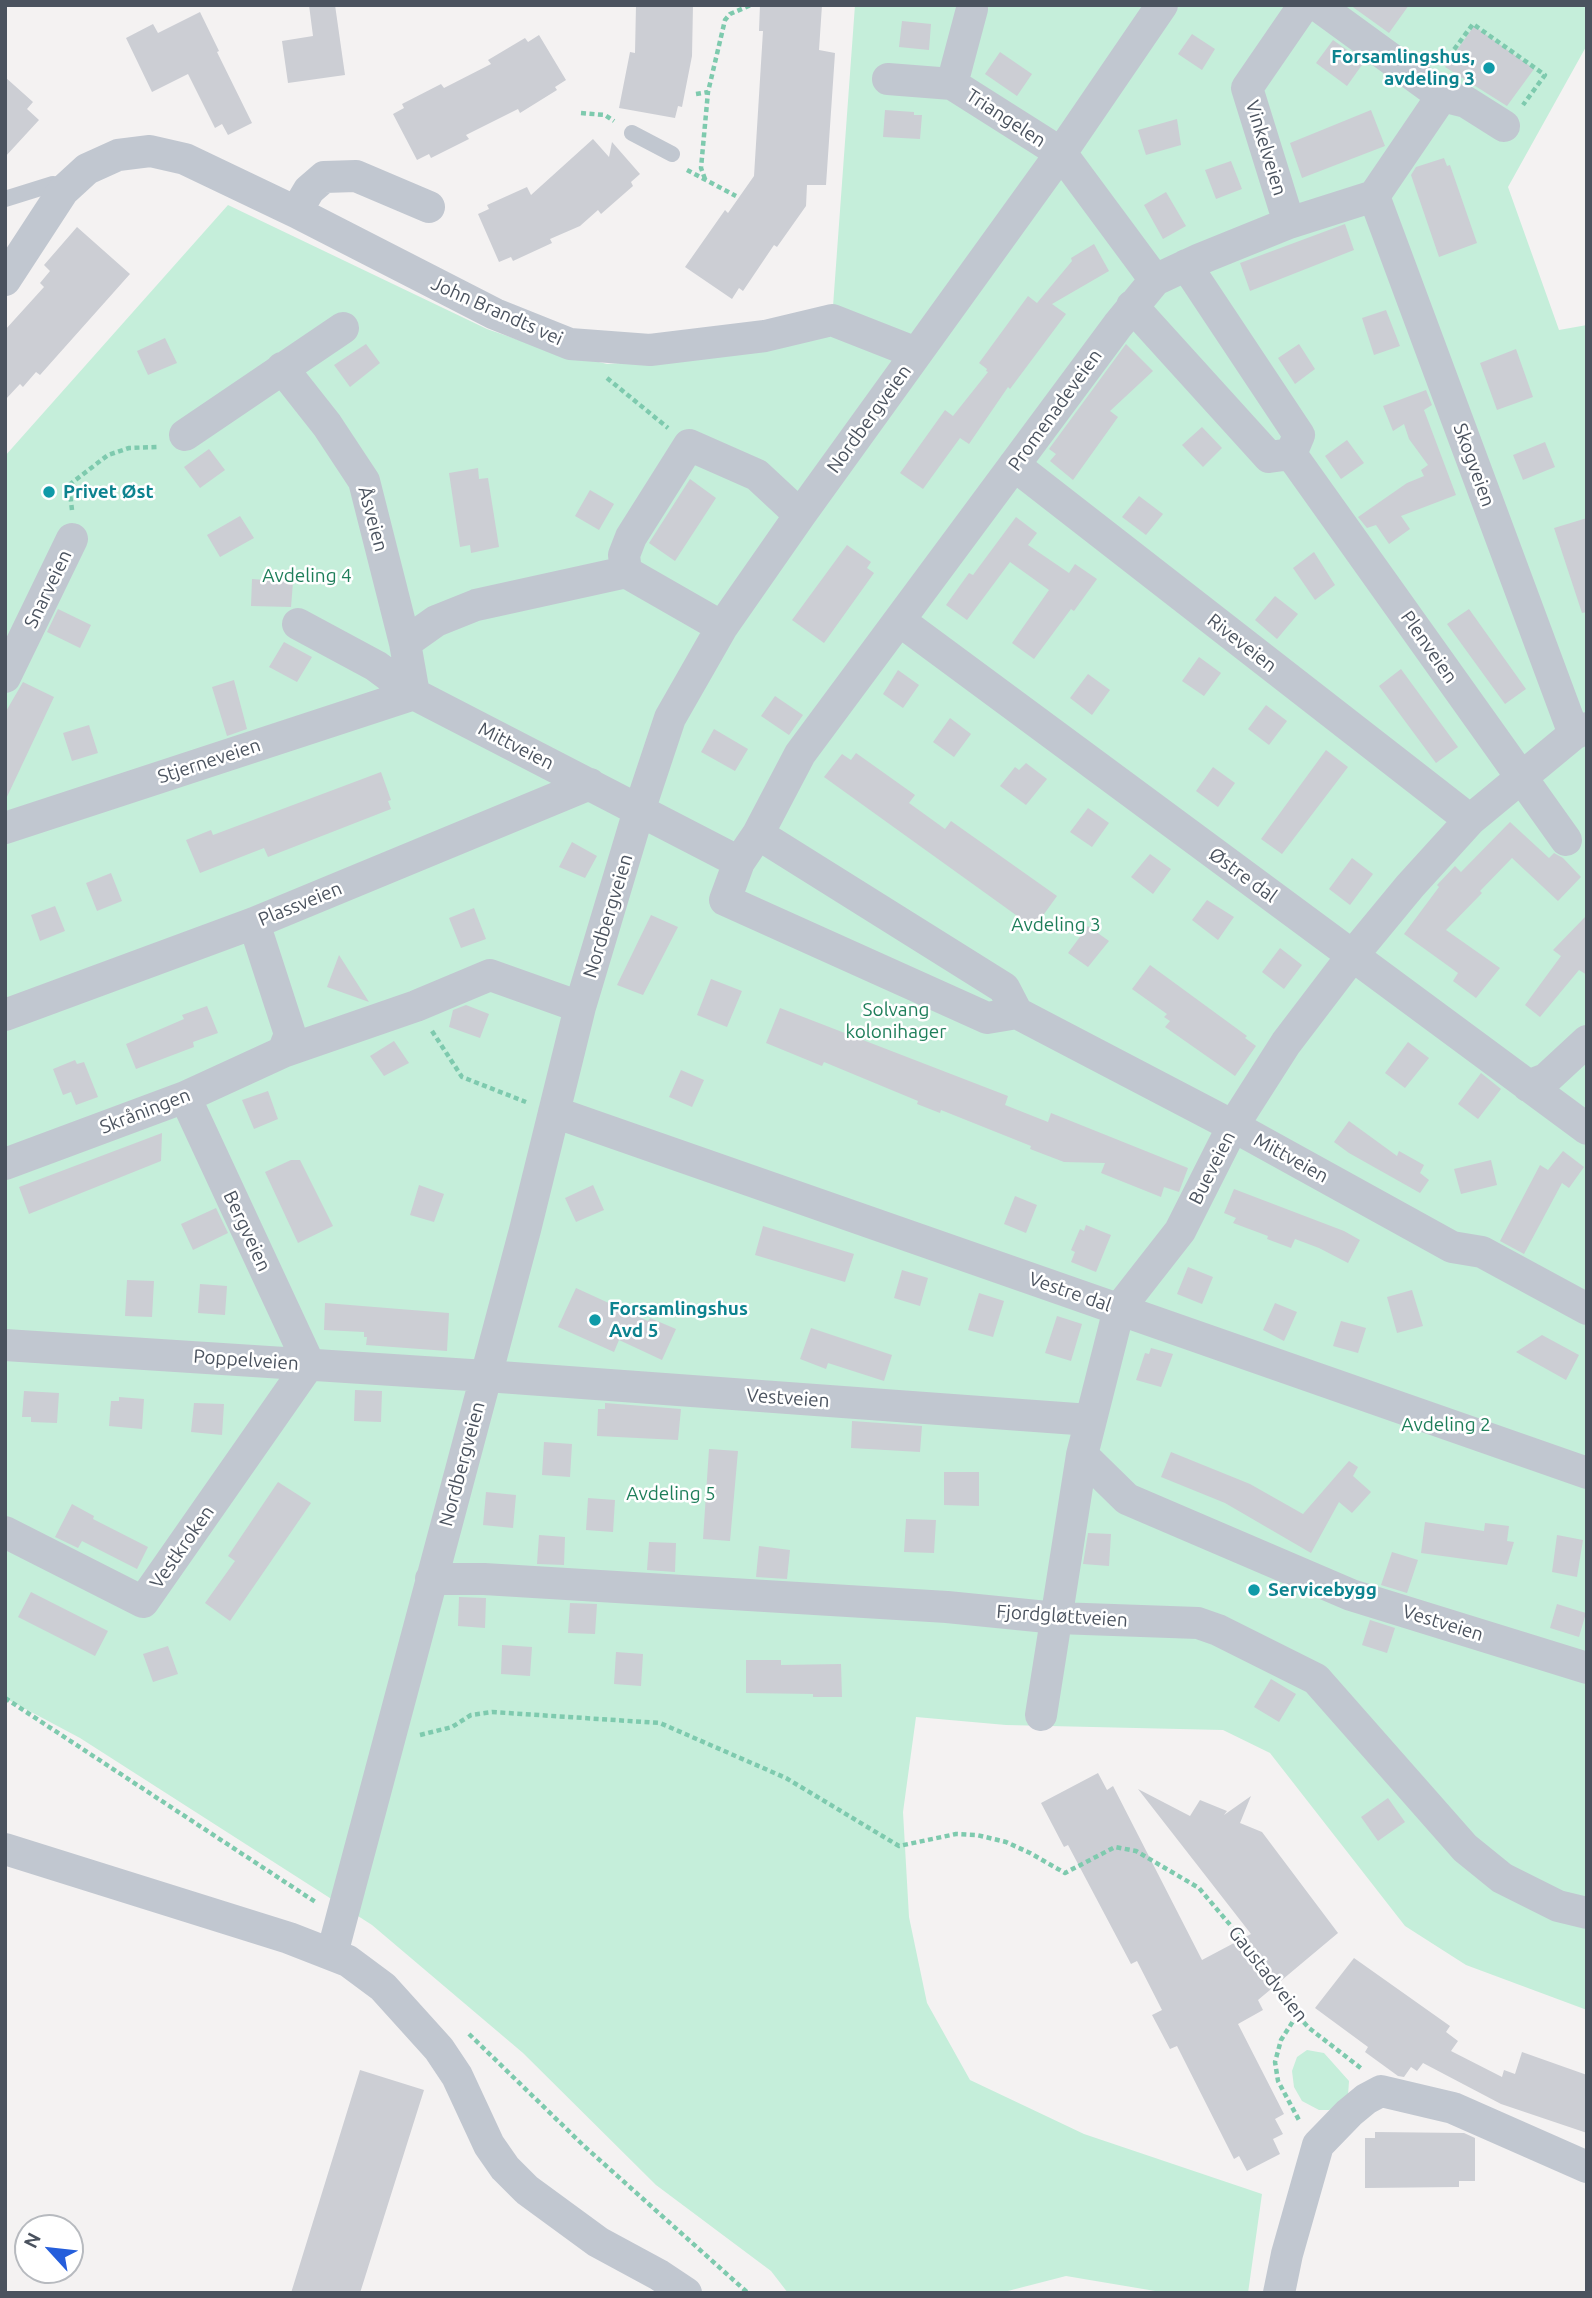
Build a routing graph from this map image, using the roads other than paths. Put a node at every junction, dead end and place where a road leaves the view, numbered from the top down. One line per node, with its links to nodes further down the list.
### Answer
1 (1162, 5): 10 (street, Nordbergveien)
2 (1304, 5): 17 (street, Vinkelveien)
3 (1317, 5): 7 (street)
4 (977, 6): 6 (street, Triangelen)
5 (888, 79): 6 (street, Triangelen)
6 (952, 84): 10 (street, Triangelen)
7 (1435, 91): 8 (street); 13 (street)
8 (1504, 127)
9 (632, 133): 11 (lane)
10 (1061, 153): 20 (street); 23 (street, Nordbergveien)
11 (672, 154)
12 (63, 191): 14 (lane); 16 (street, John Brandts vei); 19 (street, John Brandts vei)
13 (1374, 196): 17 (street, Promenadeveien); 37 (street, Skogveien)
14 (5, 199)
15 (429, 207): 16 (street)
16 (296, 212): 23 (street, John Brandts vei)
17 (1289, 223): 18 (street, Promenadeveien)
18 (1186, 265): 20 (street, Promenadeveien); 26 (street)
19 (5, 280)
20 (1155, 280): 21 (street, Promenadeveien)
21 (1132, 306): 26 (street); 27 (street, Promenadeveien)
22 (343, 328): 24 (street)
23 (916, 353): 28 (street, Nordbergveien)
24 (282, 368): 25 (street); 34 (street, Åsveien)
25 (185, 435)
26 (1291, 454): 38 (street, Plenveien)
27 (1014, 465): 31 (street, Promenadeveien); 41 (street, Riveveien)
28 (800, 515): 30 (street); 33 (street, Nordbergveien)
29 (72, 539): 35 (street, Snarveien)
30 (626, 572): 33 (street); 34 (street)
31 (900, 621): 43 (street, Promenadeveien); 47 (street, Østre dal)
32 (298, 624): 36 (street, Mittveien)
33 (722, 627): 40 (street, Nordbergveien)
34 (405, 643): 36 (street, Åsveien)
35 (5, 677)
36 (414, 694): 39 (street, Mittveien); 42 (street, Stjerneveien)
37 (1580, 731): 38 (street, Bueveien)
38 (1522, 777): 41 (street, Bueveien); 44 (street, Plenveien)
39 (590, 784): 40 (street, Mittveien); 46 (street, Plassveien)
40 (639, 810): 45 (street, Mittveien); 48 (street, Nordbergveien)
41 (1470, 820): 47 (street, Bueveien)
42 (5, 828)
43 (758, 834): 45 (street); 49 (street, Mittveien)
44 (1566, 840)
45 (739, 862): 49 (street)
46 (254, 923): 50 (street, Plassveien); 52 (street)
47 (1353, 955): 53 (street, Østre dal); 56 (street, Bueveien)
48 (580, 1007): 52 (street, Skråningen); 55 (street, Nordbergveien)
49 (1017, 1013): 56 (street, Mittveien)
50 (5, 1014)
51 (1587, 1041): 53 (street)
52 (283, 1052): 54 (street, Skråningen)
53 (1528, 1086): 57 (street, Østre dal)
54 (185, 1097): 58 (street, Skråningen); 64 (street, Bergveien)
55 (554, 1112): 60 (street, Vestre dal); 65 (street, Nordbergveien)
56 (1233, 1126): 59 (street, Mittveien); 60 (street, Bueveien)
57 (1587, 1129)
58 (5, 1164)
59 (1452, 1247): 61 (street, Mittveien); 62 (street, Mittveien)
60 (1119, 1309): 66 (street, Bueveien); 68 (street, Vestre dal)
61 (1587, 1309)
62 (1587, 1333)
63 (5, 1345): 64 (street, Poppelveien)
64 (309, 1364): 65 (street, Poppelveien); 69 (street, Vestkroken)
65 (486, 1376): 66 (street, Vestveien); 70 (street, Nordbergveien)
66 (1090, 1420): 67 (street, Bueveien)
67 (1082, 1455): 71 (street, Bueveien); 72 (street, Vestveien)
68 (1587, 1473)
69 (5, 1532)
70 (431, 1579): 71 (street, Fjordgløttveien); 76 (street, Nordbergveien)
71 (1057, 1618): 73 (street, Bueveien); 75 (street, Fjordgløttveien)
72 (1587, 1668)
73 (1041, 1715)
74 (5, 1849): 76 (street)
75 (1587, 1913)
76 (332, 1954): 78 (street)
77 (1587, 2167): 79 (street)
78 (686, 2293)
79 (1279, 2293)

